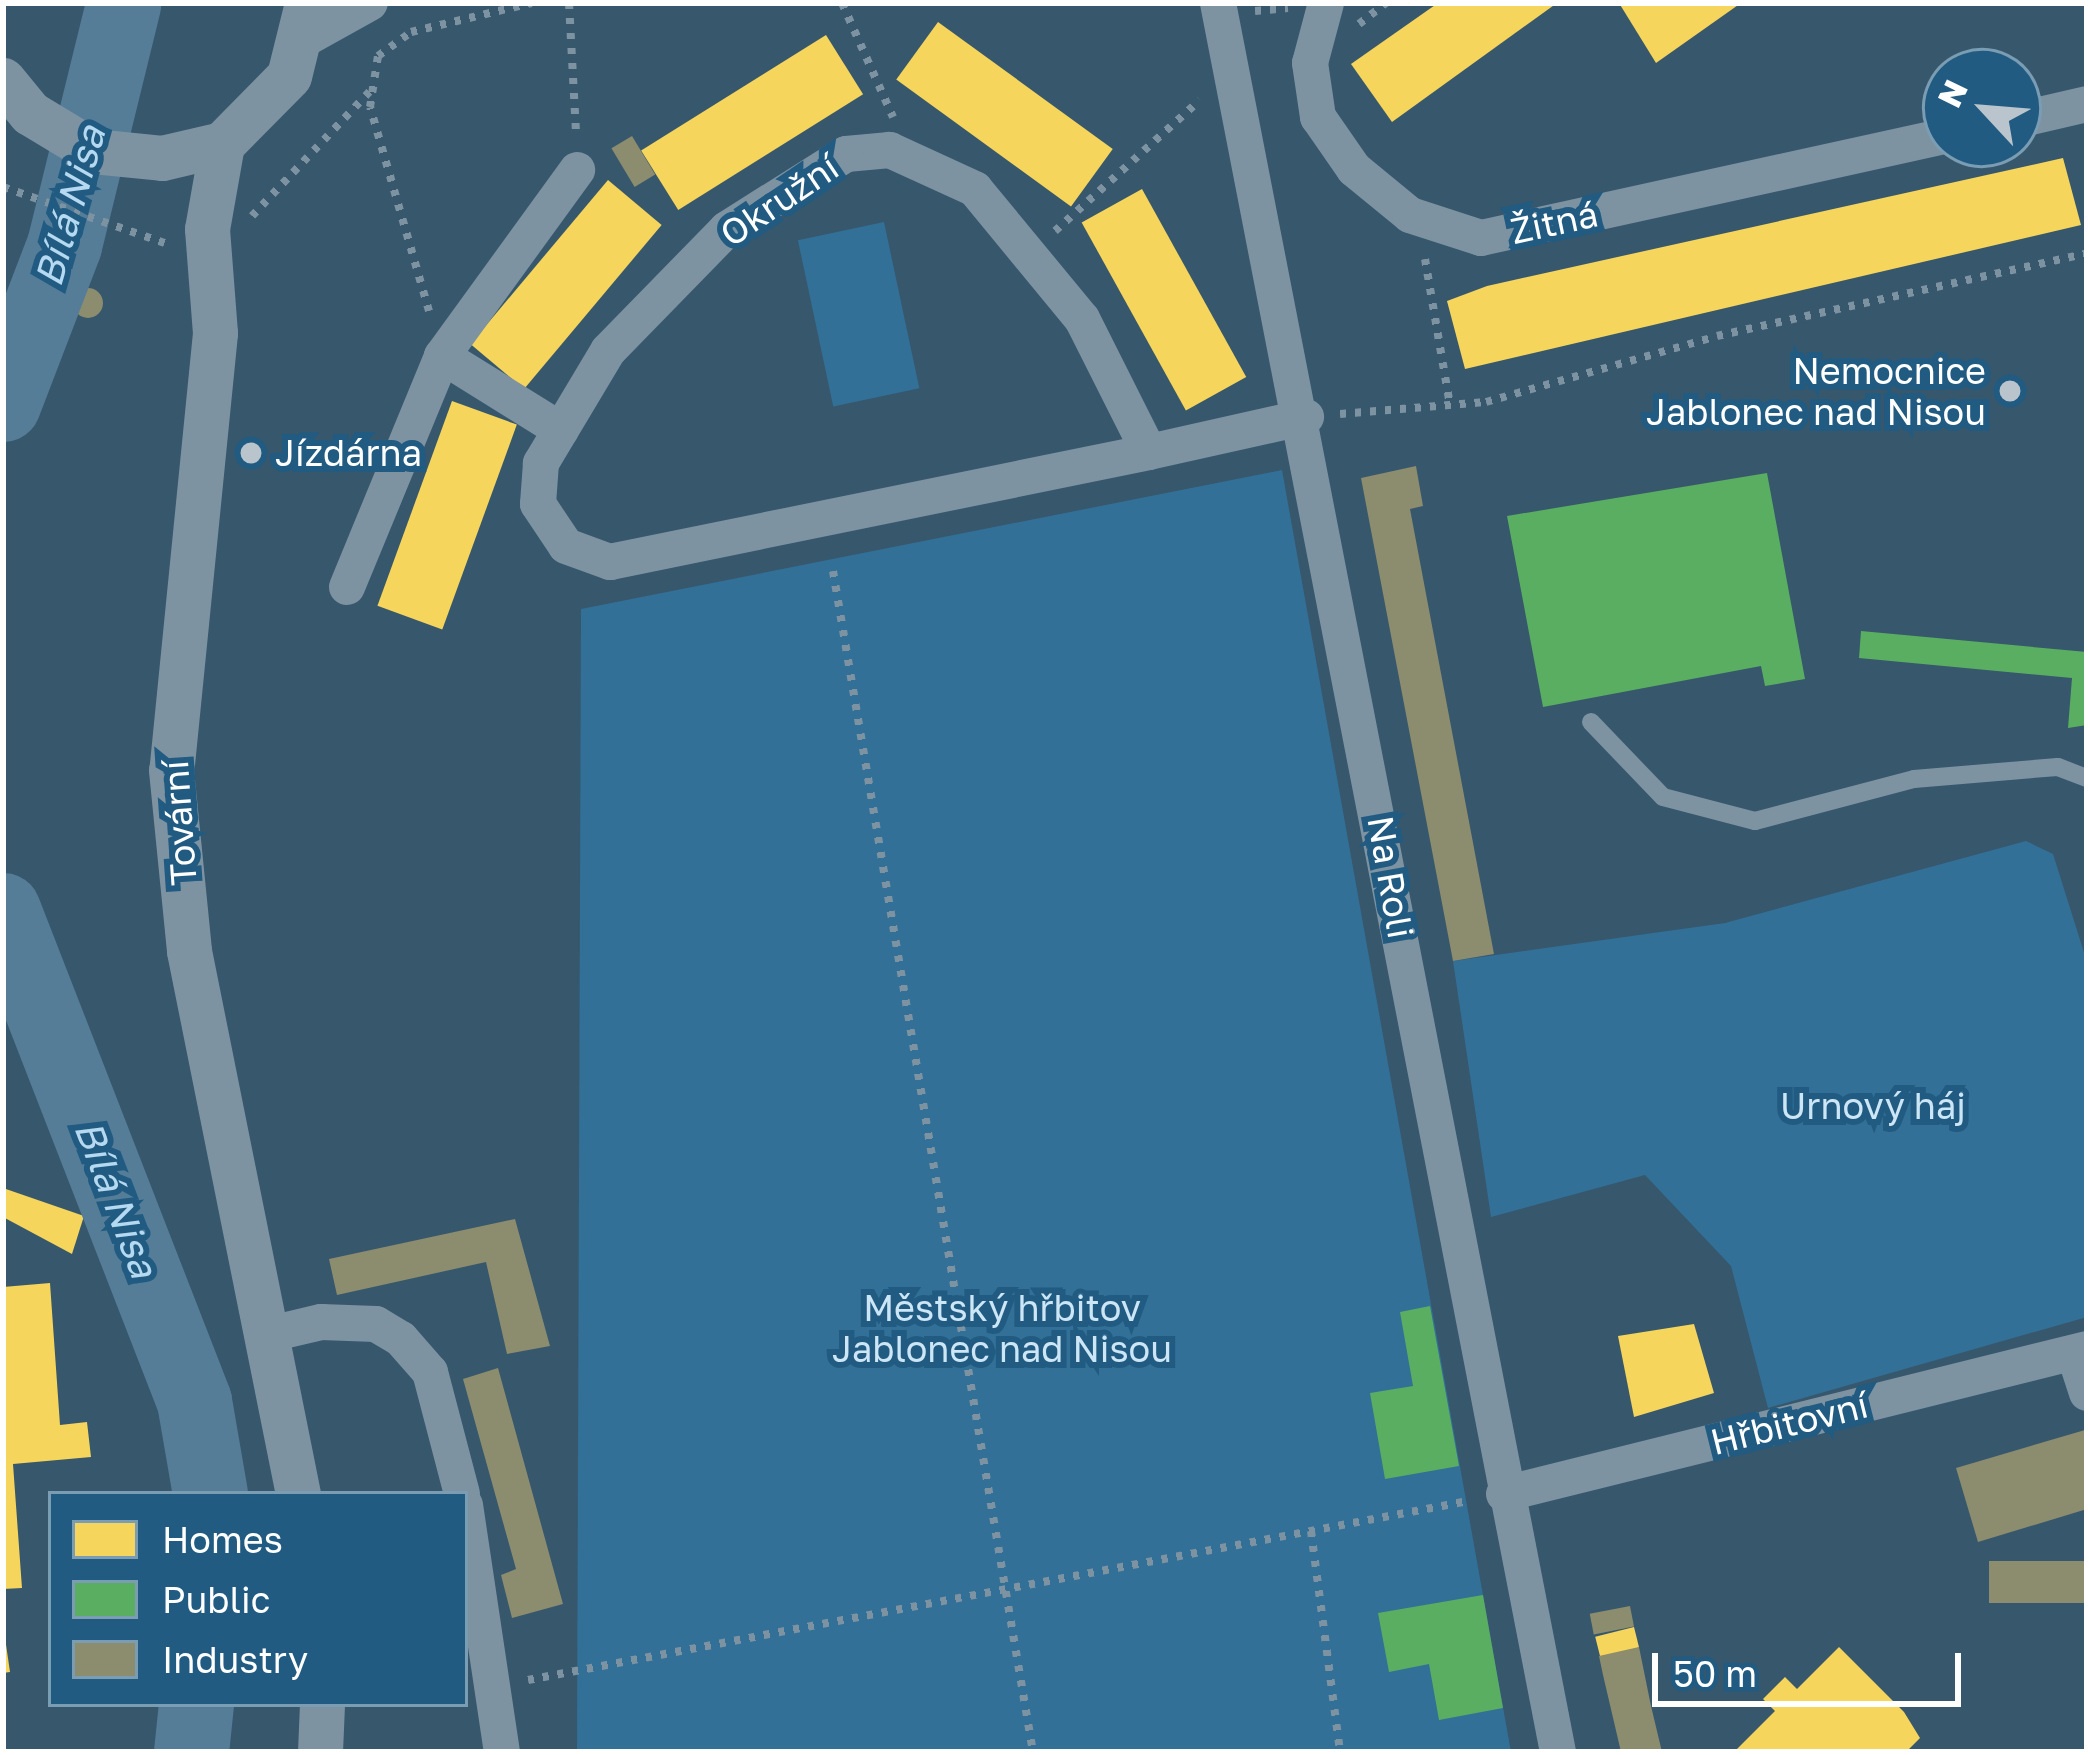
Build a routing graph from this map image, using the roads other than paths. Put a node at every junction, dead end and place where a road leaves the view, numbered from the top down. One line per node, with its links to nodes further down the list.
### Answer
1 (370, 3): 4 (street)
2 (1326, 4): 8 (street, Žitná)
3 (1219, 8): 14 (street, Na Roli)
4 (306, 21): 9 (street)
5 (3, 80): 10 (street)
6 (2087, 104): 7 (street)
7 (2042, 114)
8 (1922, 141)
9 (222, 144): 10 (street); 12 (street, Tovární)
10 (144, 159): 12 (street)
11 (578, 170): 13 (street)
12 (206, 231): 20 (street, Tovární)
13 (442, 356): 15 (street); 17 (street)
14 (1306, 417): 16 (street, Okružní); 25 (street, Na Roli)
15 (561, 430): 16 (street, Okružní); 16 (street, Okružní)
16 (1149, 452)
17 (347, 587)
18 (1591, 722): 19 (lane)
19 (2087, 778)
20 (266, 1335): 23 (street, Tovární); 24 (street)
21 (2080, 1351): 22 (street, Hřbitovní); 25 (street, Hřbitovní)
22 (2087, 1393)
23 (297, 1491)
24 (461, 1491)
25 (1504, 1494): 30 (street, Na Roli)
26 (468, 1522): 29 (street)
27 (322, 1707): 28 (street)
28 (320, 1752)
29 (502, 1752)
30 (1558, 1752)

